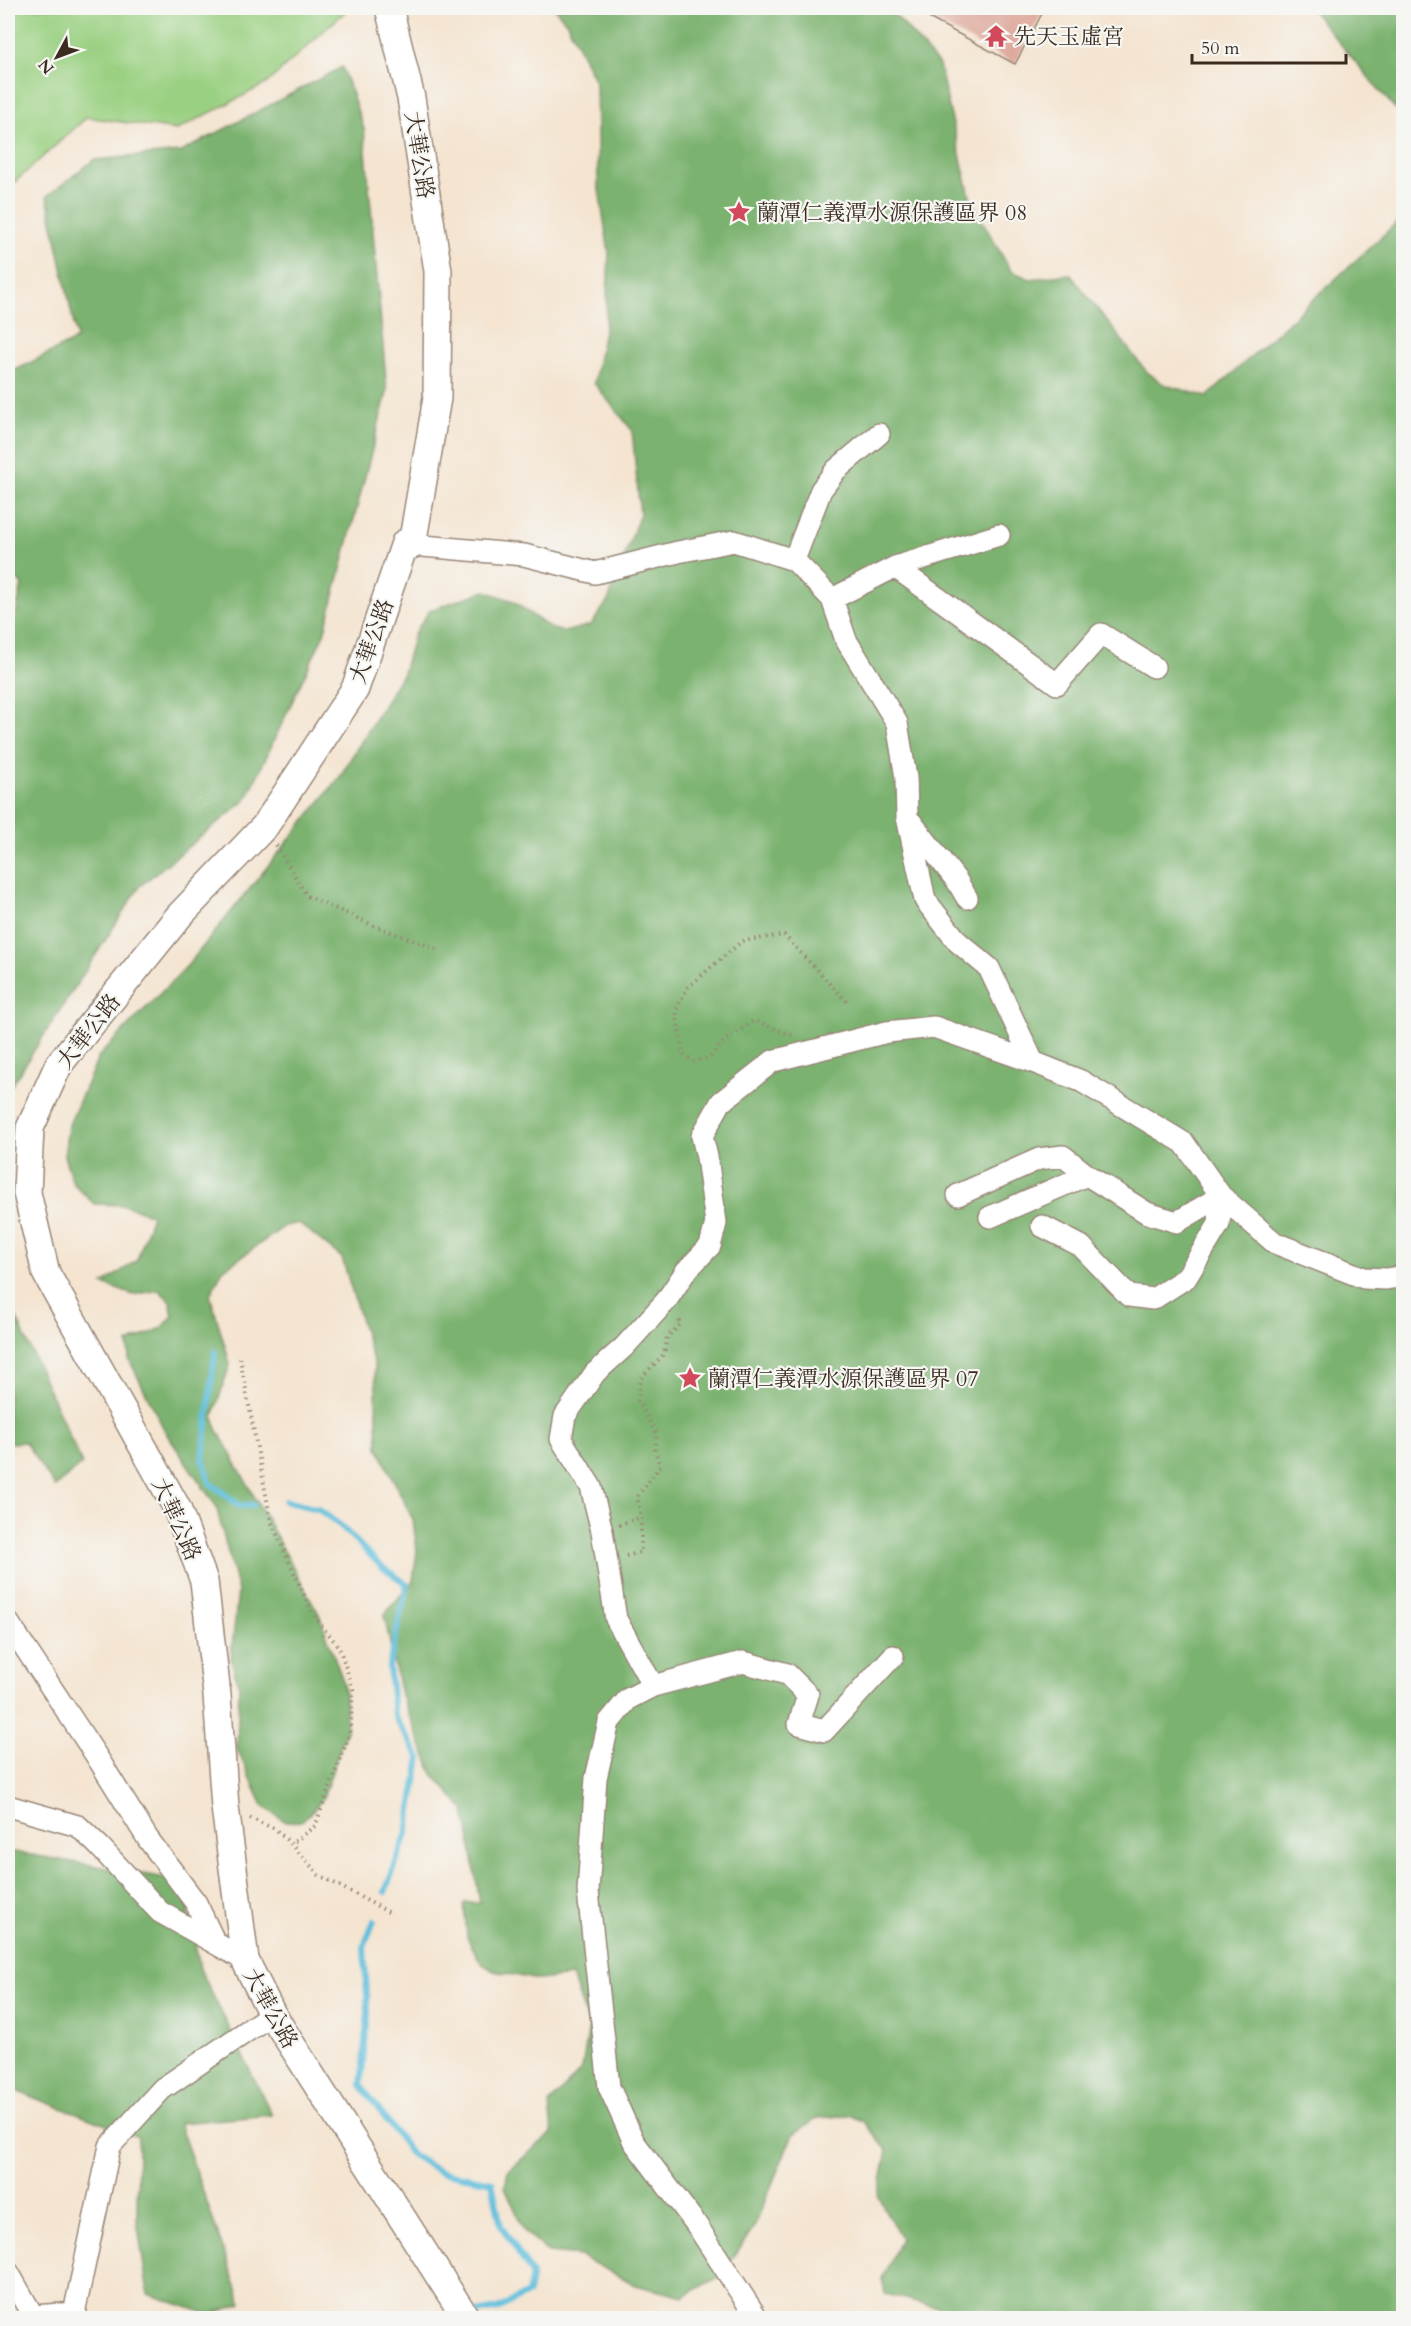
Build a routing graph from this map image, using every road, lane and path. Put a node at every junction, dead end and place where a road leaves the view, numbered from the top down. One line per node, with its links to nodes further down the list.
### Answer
1 (388, 8): 4 (main road, 大華公路)
2 (879, 434): 5 (street)
3 (999, 535): 6 (street)
4 (412, 545): 5 (street); 10 (main road, 大華公路)
5 (794, 560): 7 (street)
6 (895, 567): 7 (street); 8 (street)
7 (832, 599): 9 (street)
8 (1154, 667)
9 (907, 817): 11 (street); 15 (street)
10 (265, 826): 12 (path); 29 (main road, 大華公路)
11 (967, 898)
12 (437, 949)
13 (848, 1003): 14 (path)
14 (826, 1049): 15 (street); 22 (street)
15 (1033, 1062): 18 (street)
16 (1087, 1175): 17 (street); 18 (street); 19 (street)
17 (958, 1195)
18 (1221, 1196): 20 (street); 21 (street)
19 (990, 1217)
20 (1042, 1226)
21 (1404, 1276)
22 (666, 1301): 24 (street); 24 (path)
23 (240, 1358): 30 (path)
24 (607, 1560): 27 (street)
25 (8, 1622): 32 (street)
26 (893, 1656): 27 (street)
27 (653, 1686): 38 (street)
28 (8, 1806): 32 (street)
29 (225, 1807): 30 (path); 33 (main road, 大華公路)
30 (291, 1844): 31 (path)
31 (392, 1914)
32 (215, 1943): 33 (street)
33 (245, 1960): 34 (main road, 大華公路)
34 (272, 2014): 36 (main road, 大華公路); 37 (street)
35 (8, 2272): 37 (street)
36 (461, 2311)
37 (75, 2316)
38 (757, 2319)

